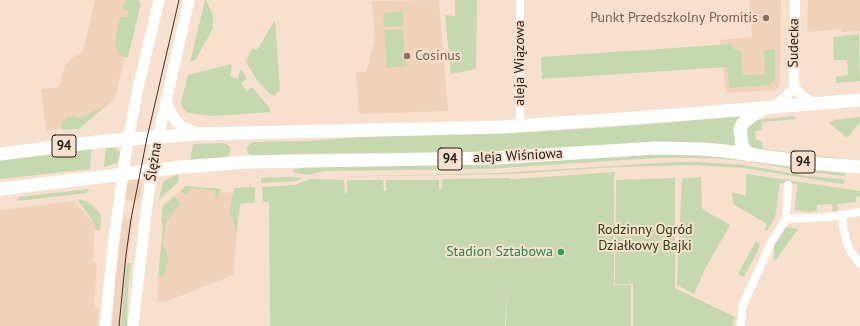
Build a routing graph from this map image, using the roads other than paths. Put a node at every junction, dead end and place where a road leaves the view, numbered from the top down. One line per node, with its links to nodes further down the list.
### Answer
1 (159, 0): 13 (main road, Ślężna)
2 (189, 0): 7 (main road, Ślężna)
3 (520, 0): 10 (street, aleja Wiązowa)
4 (795, 0): 5 (street, Sudecka)
5 (794, 87): 8 (street, Sudecka); 9 (street, Sudecka)
6 (860, 100): 8 (main road, 94)
7 (166, 101): 11 (main road); 12 (main road, Ślężna)
8 (813, 104): 9 (main road, 94)
9 (768, 108): 10 (main road, 94); 15 (main road)
10 (520, 126): 11 (main road, 94)
11 (199, 134): 12 (main road, 94)
12 (158, 137): 13 (main road, 94); 17 (main road, Ślężna)
13 (128, 139): 14 (main road, 94); 18 (main road, Ślężna)
14 (0, 154)
15 (747, 154): 16 (main road, aleja Wiśniowa / 94); 17 (main road, aleja Wiśniowa / 94)
16 (860, 167)
17 (152, 171): 18 (main road, 94); 27 (main road, Ślężna)
18 (123, 175): 20 (main road, 94); 26 (main road, Ślężna)
19 (788, 185): 23 (street)
20 (0, 189)
21 (860, 212): 22 (street)
22 (842, 216): 23 (street); 24 (street)
23 (786, 219): 25 (street)
24 (860, 264)
25 (740, 325)
26 (105, 326)
27 (134, 326)

